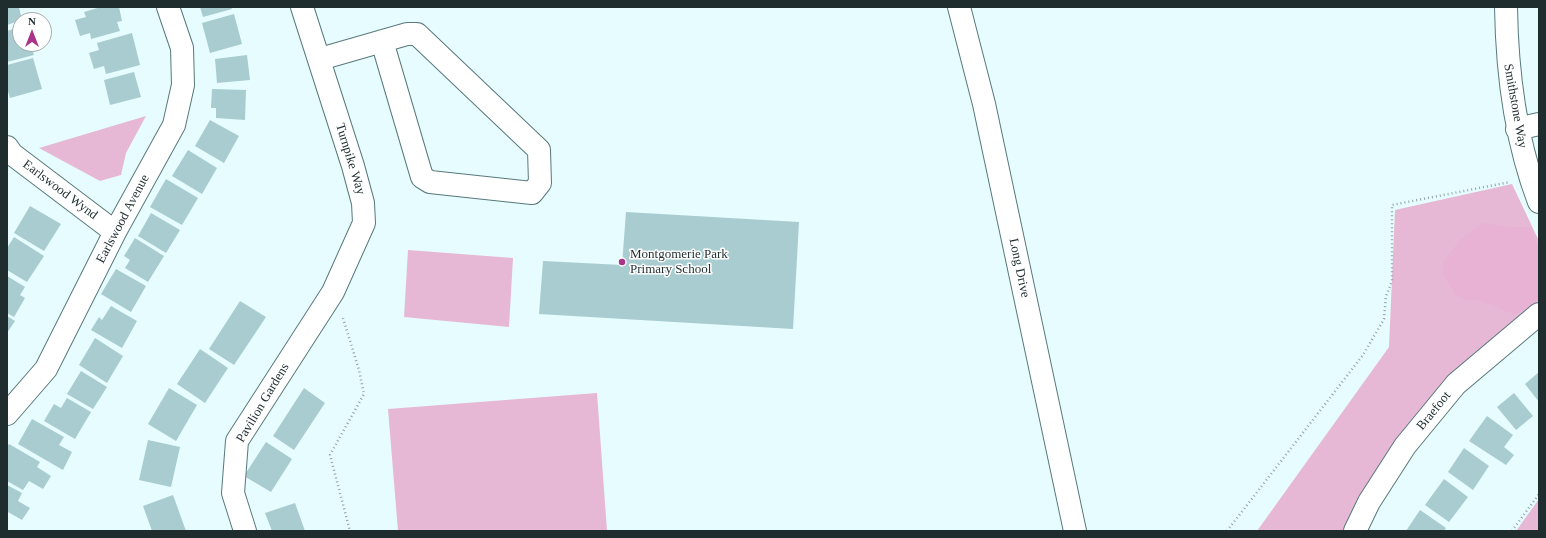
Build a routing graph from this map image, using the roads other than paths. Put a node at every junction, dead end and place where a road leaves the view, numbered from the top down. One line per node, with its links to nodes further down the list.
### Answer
1 (168, 7): 11 (street, Earlswood Avenue)
2 (302, 7): 6 (street, Turnpike Way)
3 (959, 7): 16 (street, Long Drive)
4 (1506, 7): 8 (street, Smithstone Way)
5 (382, 42): 5 (street); 6 (street)
6 (320, 59): 12 (street, Turnpike Way)
7 (1539, 124): 8 (street)
8 (1517, 129): 10 (street, Smithstone Way)
9 (7, 147): 11 (street, Earlswood Wynd)
10 (1539, 202)
11 (114, 232): 14 (street, Earlswood Avenue)
12 (328, 300): 15 (street, Pavilion Gardens)
13 (1539, 314): 17 (street, Braefoot)
14 (7, 414)
15 (245, 531)
16 (1075, 531)
17 (1355, 531)

